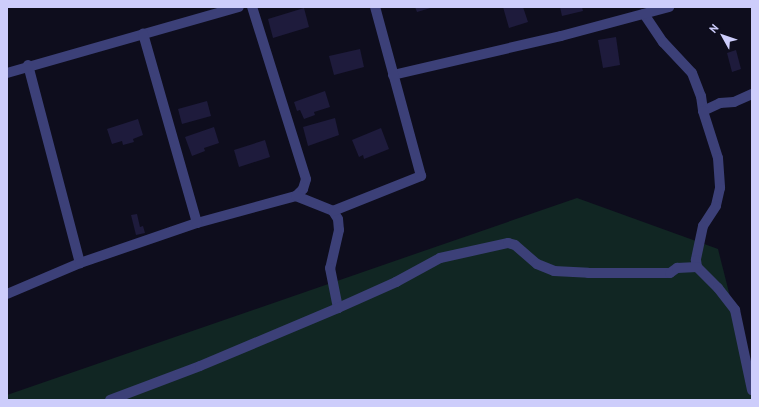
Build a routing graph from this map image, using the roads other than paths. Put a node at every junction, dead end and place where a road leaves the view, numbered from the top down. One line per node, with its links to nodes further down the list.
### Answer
1 (239, 7): 6 (street)
2 (252, 7): 12 (street)
3 (375, 7): 9 (street)
4 (669, 7): 5 (street)
5 (644, 14): 9 (street); 11 (street)
6 (143, 34): 7 (street); 14 (street)
7 (28, 66): 8 (street); 15 (street)
8 (7, 73)
9 (393, 75): 13 (street)
10 (752, 94): 11 (street)
11 (703, 111): 16 (street)
12 (296, 196): 13 (street); 14 (street)
13 (333, 210): 18 (street)
14 (197, 223): 15 (street)
15 (80, 263): 17 (street)
16 (697, 267): 18 (street); 19 (street)
17 (7, 294)
18 (338, 308): 20 (street)
19 (752, 390)
20 (110, 400)

